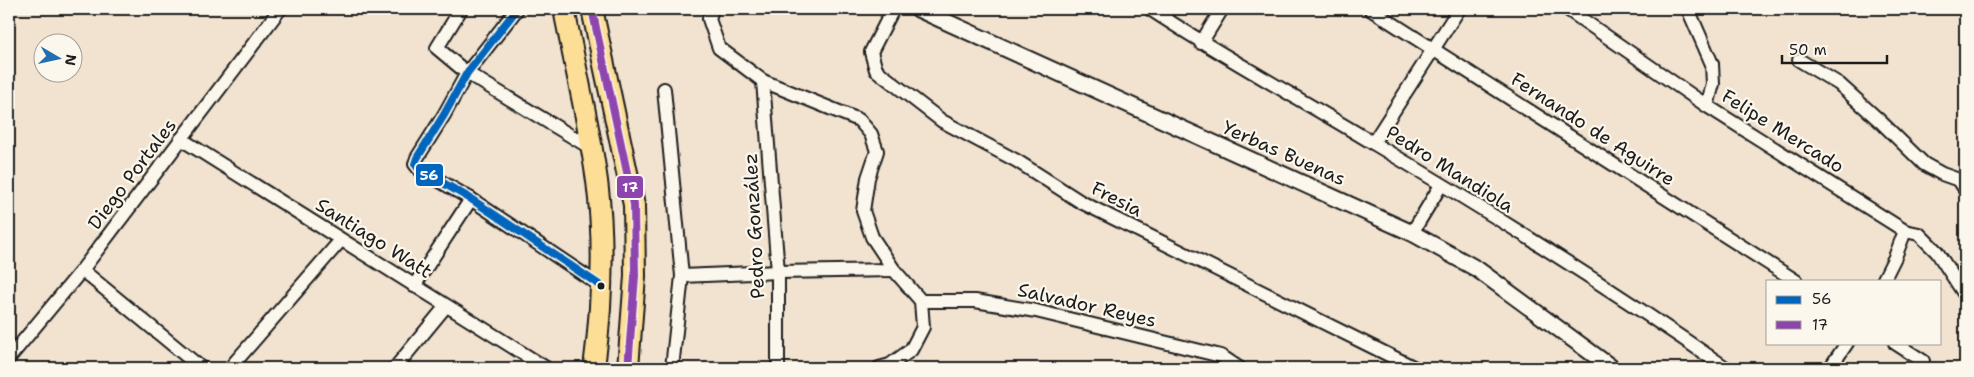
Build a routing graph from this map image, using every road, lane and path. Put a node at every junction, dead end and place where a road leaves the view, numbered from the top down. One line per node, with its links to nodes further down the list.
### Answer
1 (280, 9): 22 (street, Diego Portales)
2 (461, 9): 18 (street)
3 (517, 9): 18 (street)
4 (564, 9): 24 (main road)
5 (592, 9): 51 (main road)
6 (712, 9): 19 (street)
7 (893, 9): 56 (street, Fresia)
8 (918, 9): 29 (street, Yerbas Buenas)
9 (1150, 9): 15 (street, Pedro Mandiola)
10 (1222, 9): 15 (street)
11 (1370, 9): 16 (street, Fernando de Aguirre)
12 (1458, 9): 16 (street)
13 (1567, 9): 21 (street, Felipe Mercado)
14 (1688, 9): 21 (street)
15 (1201, 43): 23 (street, Pedro Mandiola)
16 (1432, 49): 23 (street); 35 (street, Fernando de Aguirre)
17 (1799, 60): 26 (street)
18 (467, 73): 24 (street); 27 (street)
19 (762, 81): 32 (street); 33 (street, Pedro González)
20 (664, 89): 34 (street)
21 (1707, 106): 28 (street, Felipe Mercado)
22 (181, 139): 30 (street, Santiago Watt); 31 (street, Diego Portales)
23 (1373, 143): 25 (street, Pedro Mandiola)
24 (591, 148): 38 (main road)
25 (1441, 185): 29 (street); 58 (street, Pedro Mandiola)
26 (1965, 189)
27 (471, 199): 37 (street); 38 (street)
28 (1905, 231): 36 (street); 39 (street, Felipe Mercado)
29 (1412, 233): 57 (street, Yerbas Buenas)
30 (341, 240): 37 (street, Santiago Watt); 47 (street)
31 (82, 270): 44 (street, Diego Portales); 46 (street)
32 (894, 270): 33 (street); 40 (street)
33 (778, 272): 34 (street); 53 (street, Pedro González)
34 (682, 276): 52 (street)
35 (1794, 280)
36 (1884, 280)
37 (414, 286): 41 (street, Santiago Watt)
38 (601, 286): 50 (main road)
39 (1965, 295)
40 (921, 302): 54 (street); 55 (street, Salvador Reyes)
41 (446, 306): 48 (street); 49 (street, Santiago Watt)
42 (1846, 344): 59 (street)
43 (1897, 344): 45 (street)
44 (9, 358)
45 (1923, 361)
46 (201, 368)
47 (230, 368)
48 (395, 368)
49 (546, 368)
50 (594, 368)
51 (628, 368)
52 (672, 368)
53 (778, 368)
54 (879, 368)
55 (1240, 368)
56 (1415, 368)
57 (1612, 368)
58 (1726, 368)
59 (1830, 368)

